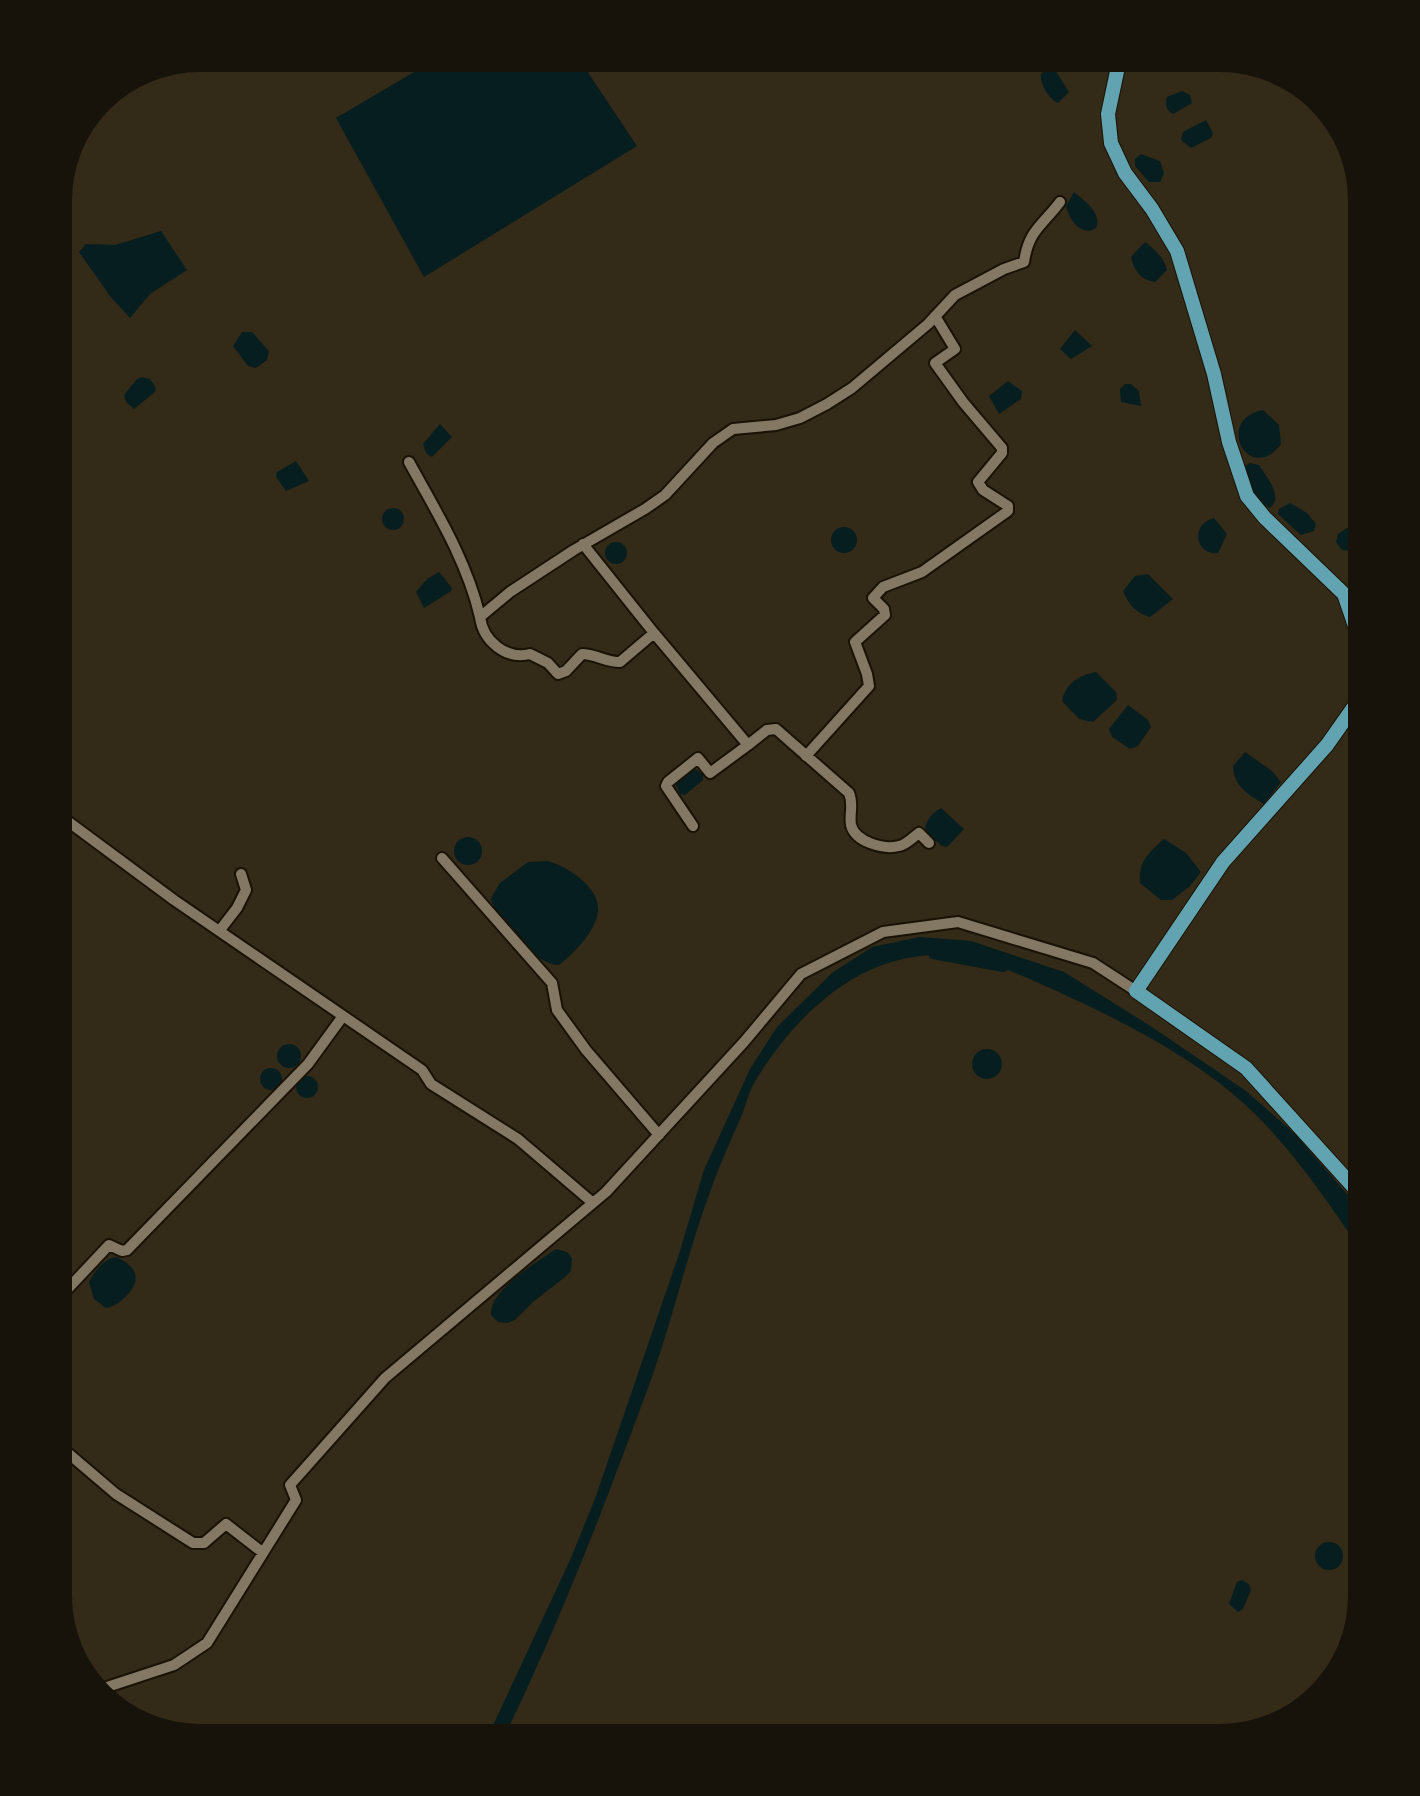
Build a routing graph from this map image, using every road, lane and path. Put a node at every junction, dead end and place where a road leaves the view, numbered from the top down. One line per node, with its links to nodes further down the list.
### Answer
1 (1117, 72): 6 (main road)
2 (1060, 202): 3 (street)
3 (935, 316): 5 (street); 11 (street)
4 (409, 462): 7 (street)
5 (583, 544): 7 (street); 8 (street)
6 (1348, 605)
7 (480, 617): 8 (street)
8 (654, 633): 10 (street)
9 (1348, 716): 18 (main road)
10 (748, 744): 11 (street); 13 (street)
11 (806, 756): 14 (street)
12 (72, 824): 17 (street)
13 (693, 826)
14 (929, 843)
15 (442, 858): 20 (street)
16 (241, 873): 17 (street)
17 (219, 930): 19 (street)
18 (1136, 991): 20 (street); 21 (main road)
19 (343, 1016): 22 (street); 23 (street)
20 (659, 1135): 22 (street)
21 (1348, 1180)
22 (593, 1203): 25 (street)
23 (72, 1284)
24 (72, 1457): 25 (street)
25 (262, 1552): 26 (street)
26 (109, 1686)

